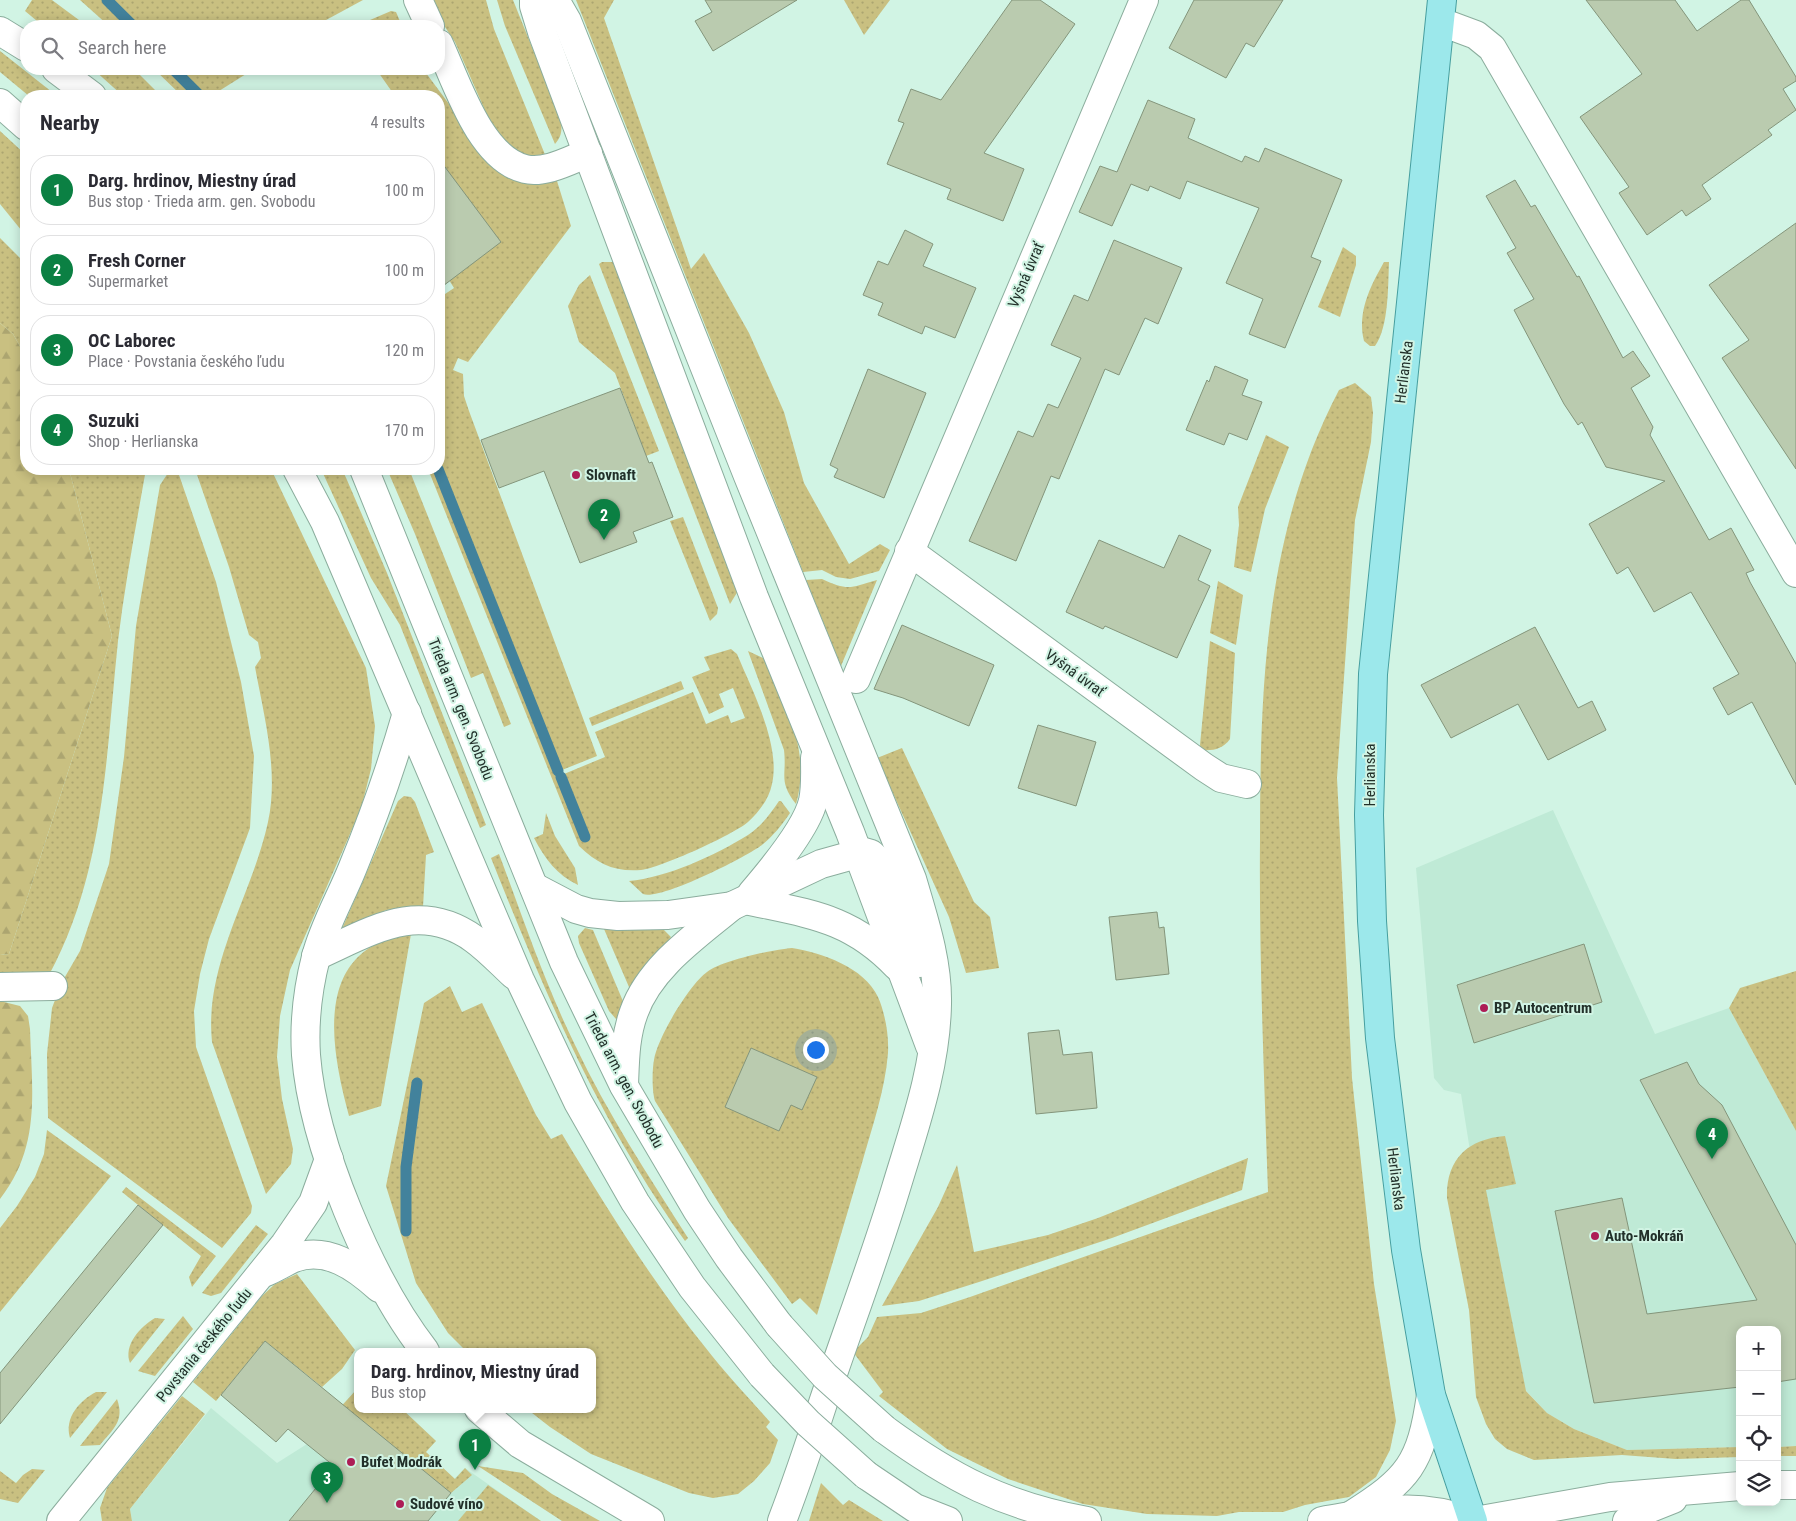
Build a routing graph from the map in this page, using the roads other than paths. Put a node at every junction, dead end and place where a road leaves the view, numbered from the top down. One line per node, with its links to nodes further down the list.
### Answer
1 (418, 0): 6 (street)
2 (534, 0): 14 (street)
3 (555, 0): 22 (street)
4 (1144, 0): 17 (street, Vyšná úvrať)
5 (1441, 11): 18 (street, Herlianska); 38 (main road, Herlianska)
6 (427, 20)
7 (0, 31): 8 (street)
8 (20, 43)
9 (445, 57): 14 (street)
10 (64, 75): 11 (street)
11 (84, 90)
12 (0, 103): 13 (street)
13 (20, 121)
14 (588, 153): 21 (street)
15 (300, 475): 20 (street)
16 (366, 475): 25 (street, Trieda arm. gen. Svobodu)
17 (909, 551): 19 (street, Vyšná úvrať); 23 (street, Vyšná úvrať)
18 (1796, 573)
19 (856, 679)
20 (407, 713): 27 (street); 29 (street)
21 (803, 715): 24 (street); 26 (street)
22 (864, 762): 24 (street); 32 (street)
23 (1247, 784)
24 (854, 843): 26 (street); 28 (street); 32 (street)
25 (534, 888): 26 (street); 33 (street, Trieda arm. gen. Svobodu)
26 (739, 903): 28 (street); 33 (street)
27 (316, 956): 29 (street); 34 (street)
28 (901, 970): 32 (street)
29 (520, 980): 48 (street, bridge)
30 (53, 986): 31 (street)
31 (0, 987)
32 (933, 1052): 47 (street)
33 (624, 1086): 49 (street, Trieda arm. gen. Svobodu, bridge)
34 (329, 1159): 35 (street, Povstania českého ľudu); 36 (street)
35 (260, 1275): 36 (street); 45 (street, Povstania českého ľudu)
36 (390, 1297): 37 (street)
37 (423, 1348)
38 (1431, 1395): 44 (street); 51 (main road, Herlianska)
39 (484, 1413): 46 (street)
40 (1781, 1485): 41 (street)
41 (1796, 1485)
42 (1736, 1486): 43 (street)
43 (1697, 1489): 51 (street); 52 (street)
44 (1350, 1516): 50 (street); 51 (street)
45 (61, 1521)
46 (650, 1521)
47 (782, 1521)
48 (948, 1521)
49 (1087, 1521)
50 (1322, 1521)
51 (1473, 1521)
52 (1628, 1521)

